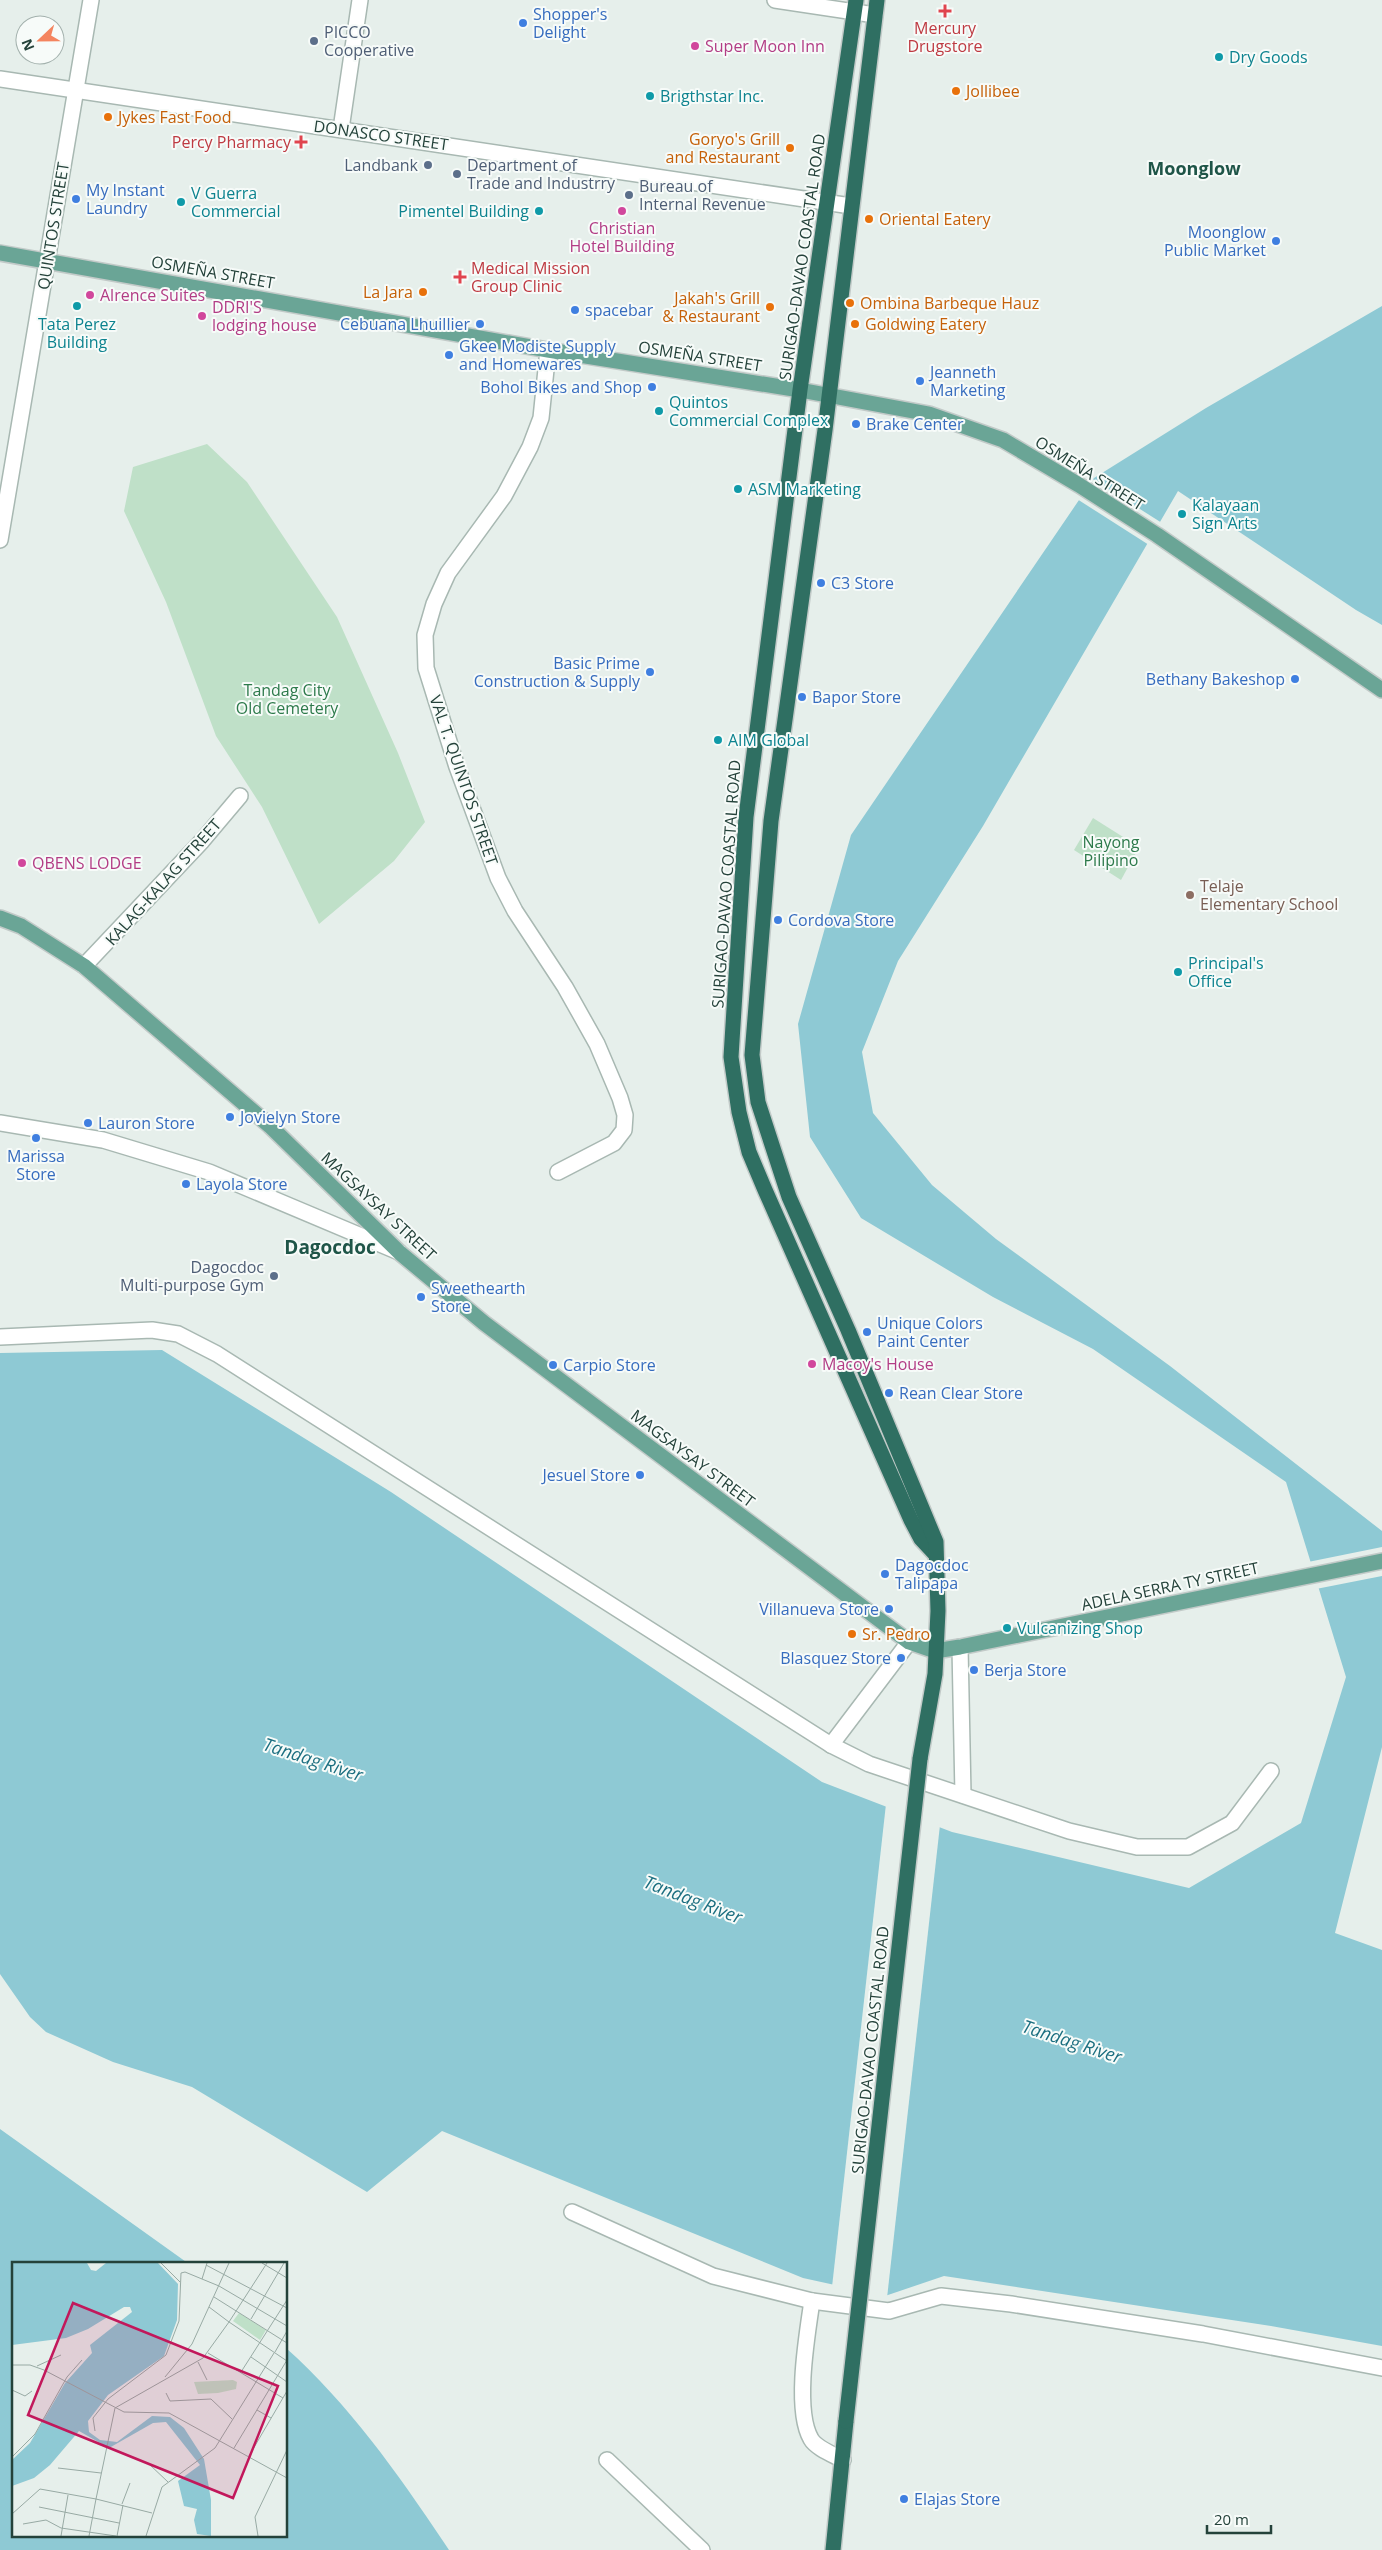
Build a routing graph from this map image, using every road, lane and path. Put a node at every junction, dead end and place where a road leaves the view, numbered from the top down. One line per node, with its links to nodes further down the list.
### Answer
1 (91, 0): 7 (street, QUINTOS STREET)
2 (360, 0): 8 (street)
3 (775, 0): 4 (street)
4 (855, 6): 5 (street); 9 (highway, SURIGAO-DAVAO COASTAL ROAD)
5 (876, 7): 10 (highway, SURIGAO-DAVAO COASTAL ROAD)
6 (0, 79): 7 (street, DONASCO STREET)
7 (75, 90): 8 (street, DONASCO STREET); 12 (street, QUINTOS STREET)
8 (341, 129): 9 (street, DONASCO STREET)
9 (828, 201): 10 (street, DONASCO STREET); 14 (highway, SURIGAO-DAVAO COASTAL ROAD)
10 (852, 206): 15 (highway, SURIGAO-DAVAO COASTAL ROAD)
11 (0, 252): 12 (main road, OSMEÑA STREET)
12 (48, 261): 13 (main road, OSMEÑA STREET); 16 (street, QUINTOS STREET)
13 (548, 350): 14 (main road, OSMEÑA STREET); 26 (street, VAL T. QUINTOS STREET)
14 (800, 390): 15 (main road, OSMEÑA STREET); 20 (highway, SURIGAO-DAVAO COASTAL ROAD)
15 (830, 396): 18 (main road, OSMEÑA STREET); 21 (highway, SURIGAO-DAVAO COASTAL ROAD)
16 (6, 460): 17 (street, QUINTOS STREET)
17 (0, 540)
18 (1382, 690)
19 (240, 796): 23 (street, KALAG-KALAG STREET)
20 (746, 817): 21 (highway); 27 (highway, SURIGAO-DAVAO COASTAL ROAD)
21 (771, 820): 25 (highway, SURIGAO-DAVAO COASTAL ROAD)
22 (0, 918): 23 (main road, MAGSAYSAY STREET)
23 (84, 966): 28 (main road, MAGSAYSAY STREET)
24 (0, 1123): 28 (street)
25 (779, 1170): 27 (highway); 30 (highway, SURIGAO-DAVAO COASTAL ROAD)
26 (558, 1172)
27 (759, 1176): 30 (highway, SURIGAO-DAVAO COASTAL ROAD)
28 (400, 1253): 32 (main road, MAGSAYSAY STREET)
29 (0, 1337): 35 (street)
30 (935, 1554): 34 (highway, SURIGAO-DAVAO COASTAL ROAD)
31 (1382, 1561): 33 (main road, ADELA SERRA TY STREET)
32 (909, 1642): 34 (main road, MAGSAYSAY STREET); 35 (street)
33 (960, 1647): 34 (main road, ADELA SERRA TY STREET); 37 (street)
34 (935, 1651): 42 (highway, SURIGAO-DAVAO COASTAL ROAD, bridge)
35 (832, 1745): 37 (street)
36 (1271, 1771): 37 (street)
37 (963, 1795)
38 (572, 2212): 39 (street)
39 (812, 2302): 40 (street); 42 (street)
40 (1382, 2368)
41 (607, 2460): 43 (street)
42 (843, 2460): 44 (highway, SURIGAO-DAVAO COASTAL ROAD)
43 (702, 2550)
44 (833, 2550)

